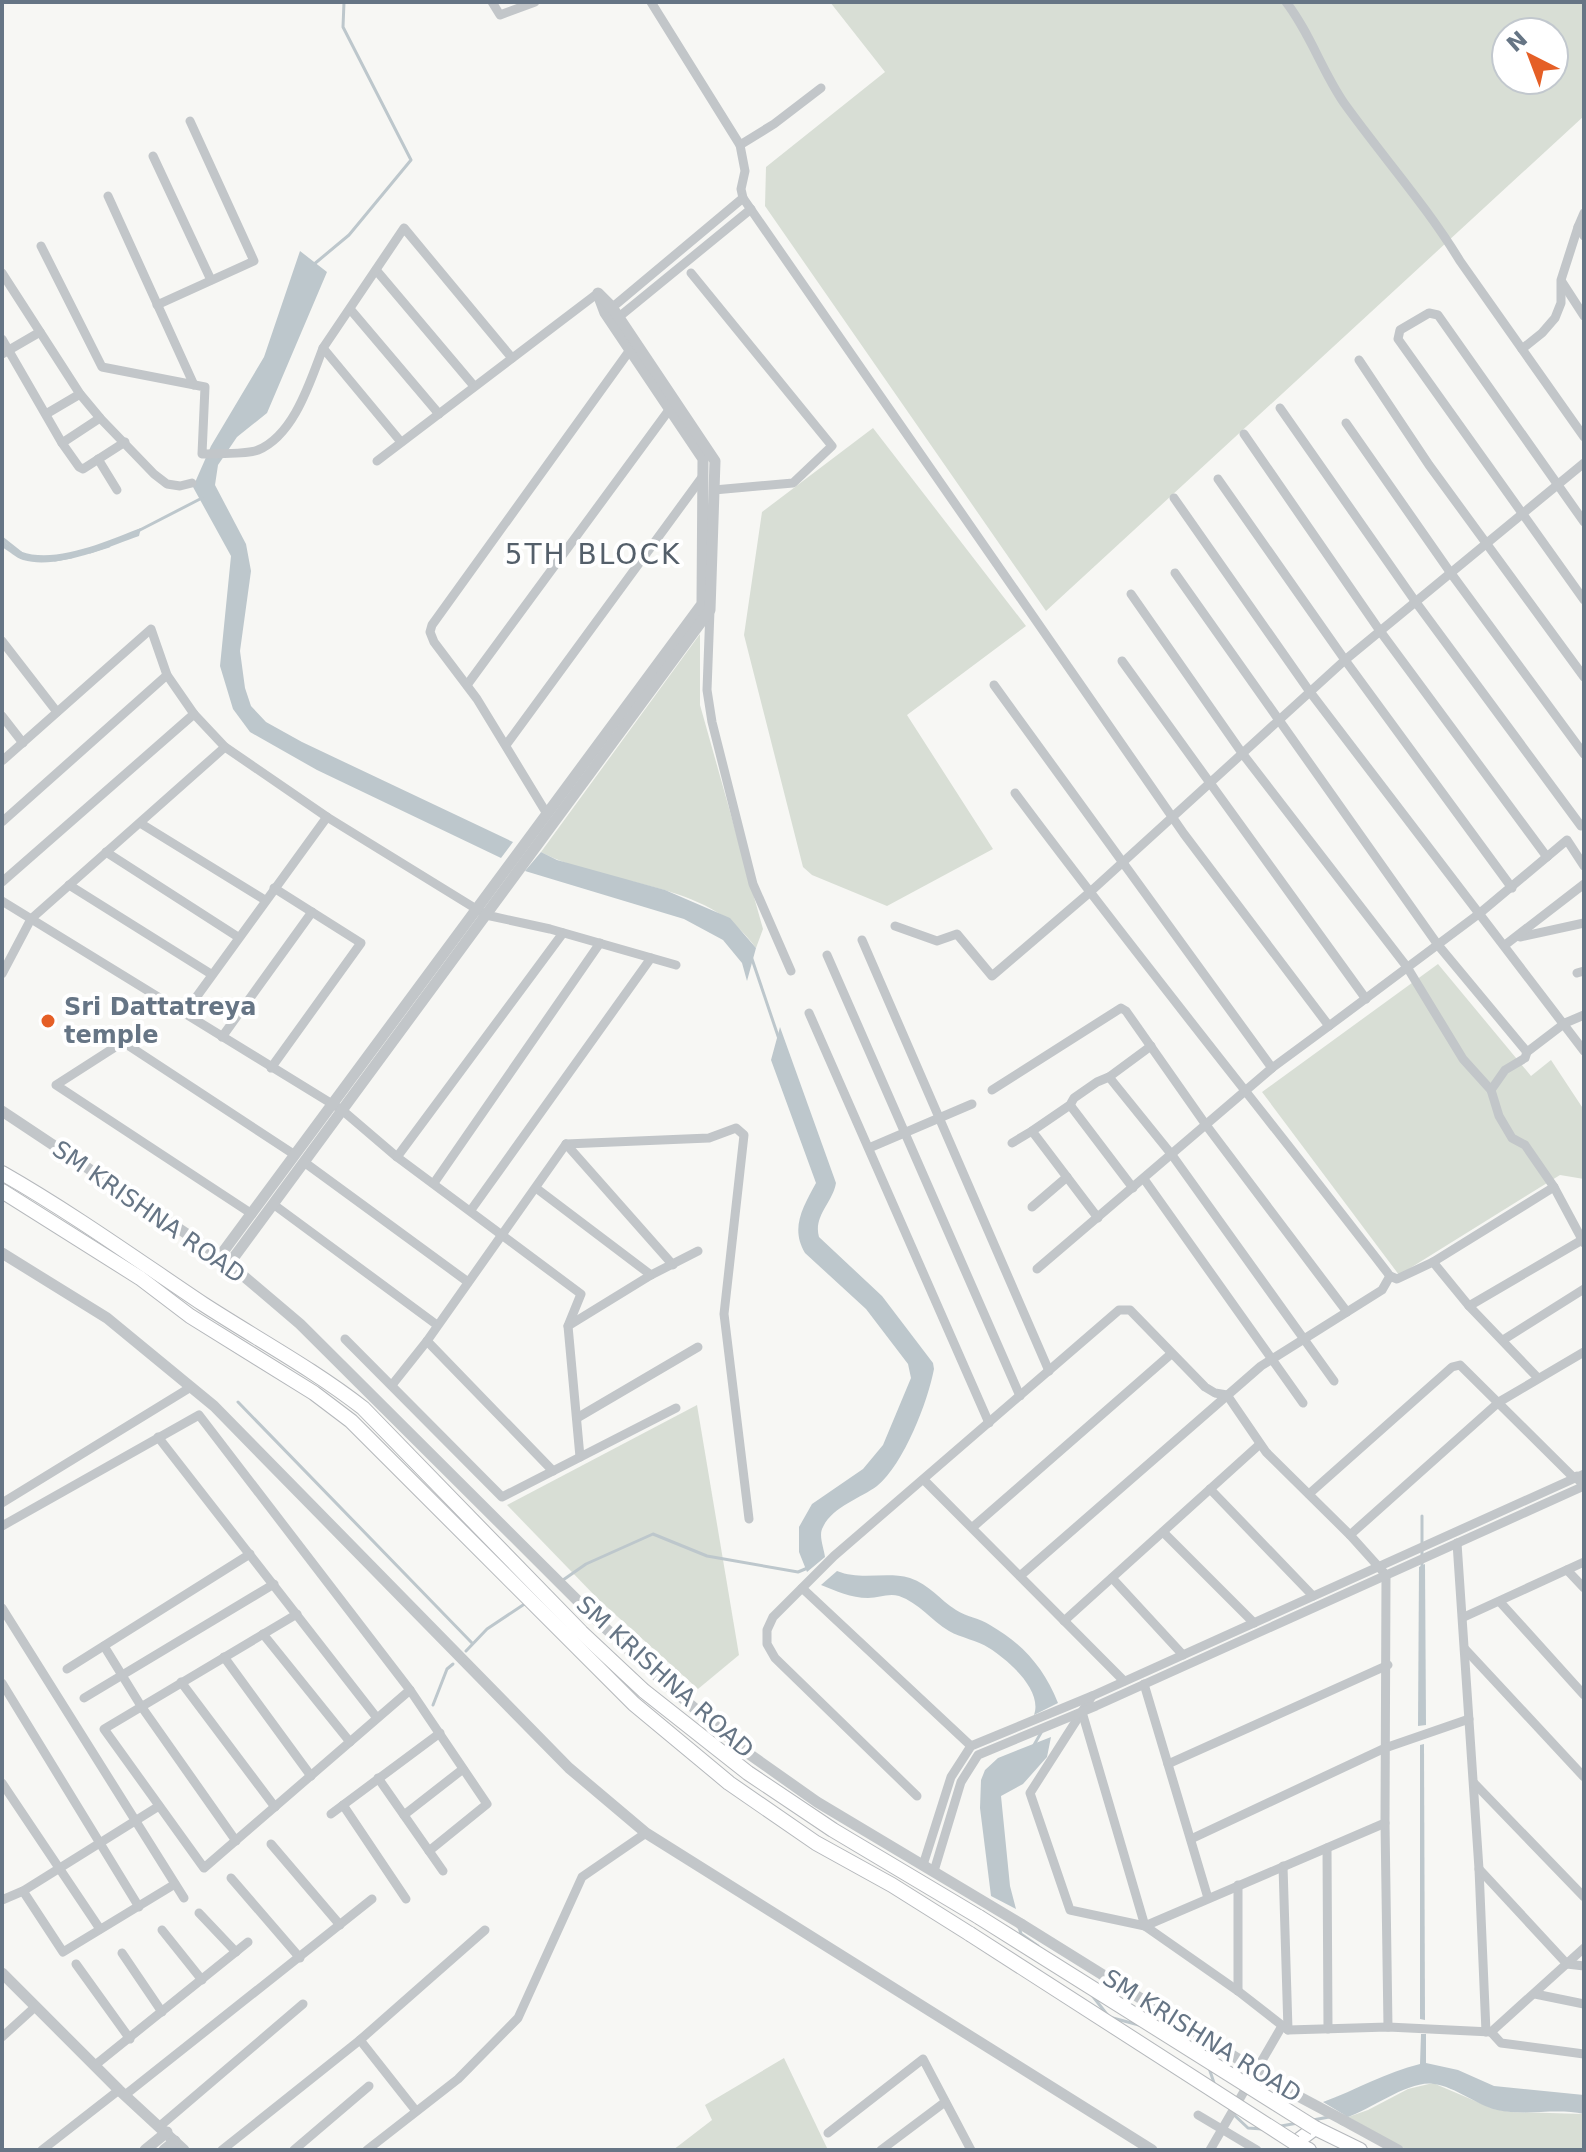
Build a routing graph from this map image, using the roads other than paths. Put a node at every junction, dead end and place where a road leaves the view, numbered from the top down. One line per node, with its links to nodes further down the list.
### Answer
1 (492, 2): 2 (street)
2 (535, 2)
3 (651, 2): 7 (street)
4 (1286, 2): 29 (street)
5 (821, 88): 7 (street)
6 (190, 121): 19 (street)
7 (740, 145): 10 (street)
8 (153, 156): 19 (street)
9 (108, 196): 22 (street)
10 (743, 198): 11 (street); 24 (street)
11 (751, 209): 24 (street); 90 (street)
12 (1584, 213): 13 (street)
13 (1578, 227): 14 (street); 20 (street)
14 (1584, 236)
15 (41, 246): 34 (street)
16 (376, 270): 23 (street); 32 (street); 35 (street)
17 (2, 273): 26 (street)
18 (691, 273): 57 (street)
19 (211, 280): 22 (street)
20 (1561, 280): 25 (street); 29 (street)
21 (598, 293): 24 (street); 32 (street)
22 (157, 305): 34 (street)
23 (350, 309): 28 (street); 40 (street)
24 (612, 315): 30 (street); 50 (street)
25 (1584, 316)
26 (40, 332): 31 (street); 36 (street)
27 (2, 339): 31 (street)
28 (323, 348): 34 (street); 46 (street)
29 (1522, 349): 44 (street)
30 (630, 350): 38 (street); 74 (street)
31 (5, 353): 39 (street)
32 (512, 358): 35 (street)
33 (1359, 360): 61 (street)
34 (194, 385)
35 (474, 386): 40 (street)
36 (80, 394): 39 (street); 41 (street)
37 (1280, 408): 66 (street)
38 (669, 410): 52 (street); 74 (street)
39 (46, 414): 47 (street)
40 (439, 414): 46 (street)
41 (100, 418): 45 (street); 47 (street)
42 (1346, 423): 62 (street)
43 (1244, 434): 68 (street)
44 (1584, 437)
45 (125, 442): 48 (street); 54 (street)
46 (401, 442): 49 (street)
47 (62, 443): 48 (street)
48 (98, 459): 56 (street)
49 (377, 461)
50 (715, 461): 52 (street); 57 (street)
51 (1584, 463): 55 (street)
52 (705, 474): 67 (street); 82 (street)
53 (1218, 479): 70 (street)
54 (192, 483)
55 (1557, 486): 59 (street); 59 (street); 60 (street)
56 (117, 490)
57 (714, 490): 67 (street)
58 (1174, 498): 76 (street)
59 (1521, 515): 61 (street); 65 (street)
60 (1584, 522)
61 (1486, 543): 62 (street); 73 (street)
62 (1450, 572): 66 (street); 85 (street)
63 (1175, 573): 80 (street)
64 (1131, 594): 84 (street)
65 (1584, 600)
66 (1415, 601): 68 (street); 94 (street)
67 (706, 607): 89 (street); 109 (street); 125 (street)
68 (1380, 631): 70 (street); 97 (street)
69 (2, 641): 77 (street)
70 (1345, 660): 76 (street); 104 (street)
71 (1122, 661): 87 (street)
72 (167, 675): 77 (street); 78 (street); 92 (street)
73 (1584, 677)
74 (467, 685): 82 (street)
75 (994, 685): 98 (street)
76 (1310, 692): 80 (street); 110 (street)
77 (57, 712): 81 (street)
78 (194, 714): 83 (street); 100 (street)
79 (2, 716): 81 (street)
80 (1280, 718): 84 (street); 119 (street)
81 (23, 743): 86 (street)
82 (506, 745): 89 (street)
83 (225, 747): 91 (street); 93 (street)
84 (1242, 753): 87 (street); 124 (street)
85 (1584, 754)
86 (2, 761)
87 (1208, 783): 90 (street); 128 (street)
88 (1015, 793): 105 (street)
89 (547, 814): 109 (street)
90 (1172, 815): 98 (street); 133 (street)
91 (327, 817): 103 (street); 109 (street)
92 (2, 822)
93 (140, 823): 96 (street); 106 (street)
94 (1583, 825): 95 (street)
95 (1567, 840): 97 (street); 99 (street)
96 (106, 852): 102 (street); 115 (street)
97 (1547, 857): 104 (street)
98 (1123, 862): 105 (street); 139 (street)
99 (1584, 866)
100 (2, 882)
101 (1584, 884): 116 (street)
102 (69, 885): 111 (street); 127 (street)
103 (274, 888): 106 (street); 108 (street)
104 (1512, 888): 110 (street)
105 (1089, 893): 113 (street); 142 (street)
106 (265, 900): 115 (street)
107 (2, 901): 111 (street)
108 (312, 912): 134 (street); 138 (street)
109 (481, 912): 114 (street); 146 (street)
110 (1480, 913): 119 (street); 120 (street)
111 (31, 919): 126 (street); 130 (street)
112 (1584, 923): 116 (street)
113 (895, 926)
114 (563, 933): 118 (street); 156 (street)
115 (238, 937): 127 (street)
116 (1516, 937): 120 (street)
117 (862, 940): 148 (street)
118 (600, 943): 122 (street); 161 (street)
119 (1438, 945): 124 (street); 137 (street)
120 (1505, 945): 132 (street)
121 (827, 955): 151 (street)
122 (651, 958): 123 (street); 168 (street)
123 (676, 965)
124 (1407, 967): 128 (street); 143 (street)
125 (791, 971)
126 (3, 972)
127 (211, 974): 130 (street)
128 (1366, 999): 133 (street)
129 (809, 1013): 154 (street)
130 (184, 1014): 134 (street)
131 (1584, 1015): 132 (street)
132 (1565, 1023): 136 (street); 137 (street)
133 (1329, 1026): 139 (street)
134 (222, 1037): 138 (street)
135 (1151, 1046): 140 (street); 141 (street); 149 (street)
136 (1584, 1051)
137 (1527, 1052): 143 (street)
138 (271, 1068): 146 (street)
139 (1272, 1068): 142 (street)
140 (1109, 1077): 145 (street); 155 (street)
141 (992, 1090)
142 (1247, 1090): 149 (street); 180 (street)
143 (1491, 1090): 162 (street)
144 (972, 1104): 148 (street)
145 (1070, 1105): 150 (street); 164 (street)
146 (337, 1107): 156 (street); 157 (street)
147 (2, 1111): 175 (street, SM KRISHNA ROAD)
148 (939, 1118): 151 (street); 196 (street)
149 (1206, 1125): 155 (street); 184 (street)
150 (1032, 1131): 152 (street); 159 (street)
151 (905, 1133): 154 (street); 202 (street)
152 (1012, 1143)
153 (566, 1144): 163 (street); 177 (street); 217 (street)
154 (869, 1148): 207 (street)
155 (1172, 1155): 160 (street); 187 (street)
156 (397, 1157): 161 (street)
157 (300, 1159): 166 (street); 169 (street); 169 (street); 181 (street)
158 (4, 1174): 339 (main road, SM KRISHNA ROAD, bridge)
159 (1067, 1177): 167 (street); 170 (street)
160 (1144, 1179): 164 (street); 194 (street)
161 (434, 1183): 168 (street)
162 (1554, 1187): 172 (street); 176 (street)
163 (536, 1188): 171 (street); 179 (street)
164 (1133, 1188): 170 (street)
165 (2, 1191): 342 (main road, SM KRISHNA ROAD, bridge)
166 (273, 1204): 175 (street); 185 (street)
167 (1032, 1207)
168 (471, 1210): 171 (street)
169 (252, 1214): 175 (street)
170 (1098, 1218): 178 (street)
171 (500, 1235): 181 (street); 186 (street)
172 (1583, 1242): 183 (street)
173 (698, 1251): 177 (street)
174 (6, 1255): 200 (street)
175 (224, 1260): 288 (street, SM KRISHNA ROAD)
176 (1433, 1262): 180 (street); 183 (street)
177 (673, 1265): 179 (street)
178 (1037, 1269)
179 (651, 1275): 186 (street)
180 (1390, 1276): 184 (street)
181 (468, 1282): 185 (street)
182 (1584, 1289): 189 (street)
183 (1469, 1306): 189 (street)
184 (1347, 1312): 187 (street)
185 (437, 1325): 190 (street)
186 (568, 1326): 206 (street)
187 (1304, 1338): 194 (street); 198 (street)
188 (345, 1339): 199 (street)
189 (1503, 1340): 197 (street)
190 (427, 1341): 199 (street); 211 (street)
191 (698, 1347): 206 (street)
192 (1171, 1354): 196 (street); 201 (street); 219 (street)
193 (1580, 1354): 195 (street); 197 (street)
194 (1272, 1359): 201 (street); 204 (street)
195 (1584, 1367)
196 (1049, 1371): 202 (street)
197 (1538, 1378): 203 (street)
198 (1334, 1381)
199 (392, 1385): 211 (street)
200 (191, 1387): 216 (street); 279 (street)
201 (1227, 1395): 209 (street); 228 (street)
202 (1020, 1396): 207 (street)
203 (1499, 1402): 213 (street); 215 (street); 221 (street)
204 (1303, 1403)
205 (676, 1408): 210 (street)
206 (577, 1418): 210 (street)
207 (989, 1423): 212 (street)
208 (158, 1437): 218 (street); 223 (street); 252 (street)
209 (1260, 1444): 214 (street); 215 (street)
210 (580, 1457): 211 (street)
211 (553, 1471)
212 (924, 1480): 219 (street); 231 (street)
213 (1581, 1480): 222 (street); 225 (street)
214 (1210, 1489): 220 (street); 233 (street)
215 (1309, 1494): 221 (street)
216 (2, 1503)
217 (749, 1519)
218 (2, 1526)
219 (973, 1527): 228 (street)
220 (1163, 1532): 229 (street); 239 (street)
221 (1350, 1535): 225 (street)
222 (1457, 1543): 227 (street); 237 (street)
223 (250, 1554): 230 (street); 241 (street)
224 (1584, 1562): 226 (street)
225 (1379, 1566): 227 (street); 233 (street)
226 (1567, 1570): 232 (street); 234 (street)
227 (1386, 1575): 245 (street); 251 (street)
228 (1020, 1576): 238 (street)
229 (1112, 1578): 238 (street); 243 (street)
230 (274, 1584): 236 (street); 247 (street)
231 (802, 1588): 262 (street); 271 (street)
232 (1584, 1588)
233 (1313, 1596): 239 (street)
234 (1500, 1602): 237 (street); 253 (street)
235 (2, 1608): 277 (street)
236 (297, 1614): 240 (street); 258 (street)
237 (1464, 1617): 242 (street)
238 (1064, 1621): 248 (street)
239 (1254, 1623): 243 (street)
240 (263, 1634): 244 (street); 261 (street)
241 (104, 1646): 246 (street); 247 (street)
242 (1465, 1649): 259 (street); 267 (street)
243 (1183, 1655): 248 (street)
244 (224, 1657): 249 (street); 266 (street)
245 (1388, 1665): 263 (street); 264 (street)
246 (67, 1669)
247 (122, 1675): 255 (street); 256 (street)
248 (1124, 1681): 254 (street)
249 (181, 1682): 256 (street); 274 (street)
250 (2, 1683): 282 (street)
251 (1144, 1684): 257 (street); 264 (street)
252 (410, 1690): 258 (street); 260 (street)
253 (1584, 1695)
254 (1092, 1696): 257 (street); 262 (street)
255 (84, 1698)
256 (141, 1706): 273 (street); 281 (street)
257 (1082, 1712): 288 (street); 304 (street); 304 (street)
258 (377, 1718): 261 (street)
259 (1469, 1719): 263 (street); 270 (street)
260 (440, 1733): 265 (street); 268 (street)
261 (350, 1742): 266 (street)
262 (971, 1746): 288 (street)
263 (1385, 1748): 278 (street); 280 (street)
264 (1168, 1764): 280 (street)
265 (463, 1769): 276 (street); 285 (street)
266 (311, 1776): 274 (street)
267 (1584, 1777)
268 (378, 1778): 272 (street); 276 (street)
269 (2, 1783): 287 (street)
270 (1474, 1783): 289 (street); 295 (street)
271 (917, 1796)
272 (343, 1805): 275 (street); 299 (street)
273 (159, 1806): 277 (street); 281 (street)
274 (275, 1807): 281 (street)
275 (331, 1814)
276 (404, 1815): 285 (street)
277 (135, 1820): 282 (street); 292 (street)
278 (1385, 1823): 284 (street); 325 (street)
279 (646, 1833): 337 (street); 351 (street)
280 (1191, 1839): 297 (street)
281 (236, 1841)
282 (99, 1843): 287 (street); 301 (street)
283 (271, 1844): 303 (street)
284 (1327, 1848): 286 (street); 327 (street)
285 (429, 1851): 290 (street)
286 (1283, 1866): 293 (street); 326 (street)
287 (61, 1867): 294 (street); 305 (street)
288 (929, 1868): 356 (street, SM KRISHNA ROAD, bridge)
289 (1479, 1869): 314 (street); 328 (street)
290 (443, 1871)
291 (231, 1878): 312 (street)
292 (175, 1884): 296 (street); 301 (street)
293 (1238, 1885): 297 (street); 319 (street)
294 (23, 1891): 300 (street); 305 (street)
295 (1584, 1897)
296 (184, 1898)
297 (1208, 1898): 304 (street)
298 (372, 1899): 303 (street)
299 (406, 1899)
300 (2, 1900)
301 (139, 1907): 305 (street)
302 (199, 1913): 310 (street)
303 (340, 1925): 312 (street)
304 (1145, 1926): 319 (street)
305 (100, 1929)
306 (162, 1930): 317 (street)
307 (485, 1930): 331 (street)
308 (248, 1942): 310 (street)
309 (1584, 1948): 314 (street)
310 (236, 1952): 317 (street)
311 (122, 1953): 324 (street)
312 (300, 1958): 335 (street)
313 (76, 1964): 330 (street)
314 (1567, 1964): 315 (street); 320 (street)
315 (1584, 1966)
316 (2, 1973): 318 (street)
317 (202, 1980): 324 (street)
318 (6, 1986): 323 (street)
319 (1238, 1991): 326 (street)
320 (1535, 1994): 322 (street); 328 (street)
321 (303, 2004): 341 (street)
322 (1584, 2004)
323 (35, 2007): 329 (street); 333 (street)
324 (162, 2012): 330 (street)
325 (1388, 2027): 327 (street); 328 (street)
326 (1285, 2028): 327 (street); 352 (street)
327 (1328, 2029)
328 (1489, 2032): 332 (street)
329 (2, 2037)
330 (130, 2039): 333 (street)
331 (360, 2040): 337 (street); 346 (street)
332 (1584, 2054)
333 (94, 2066): 335 (street)
334 (369, 2086): 347 (street)
335 (122, 2093): 341 (street); 343 (street)
336 (945, 2102): 340 (street); 349 (street); 350 (street)
337 (416, 2111): 348 (street)
338 (1198, 2115): 353 (street, bridge)
339 (1315, 2128): 342 (main road); 355 (main road, SM KRISHNA ROAD)
340 (828, 2133)
341 (171, 2137): 344 (street); 345 (street)
342 (1295, 2143): 354 (main road, SM KRISHNA ROAD)
343 (42, 2150)
344 (145, 2150)
345 (164, 2150)
346 (222, 2150)
347 (294, 2150)
348 (367, 2150)
349 (881, 2150)
350 (971, 2150)
351 (1152, 2150)
352 (1210, 2150)
353 (1257, 2150)
354 (1309, 2150)
355 (1360, 2150)
356 (1398, 2150)

